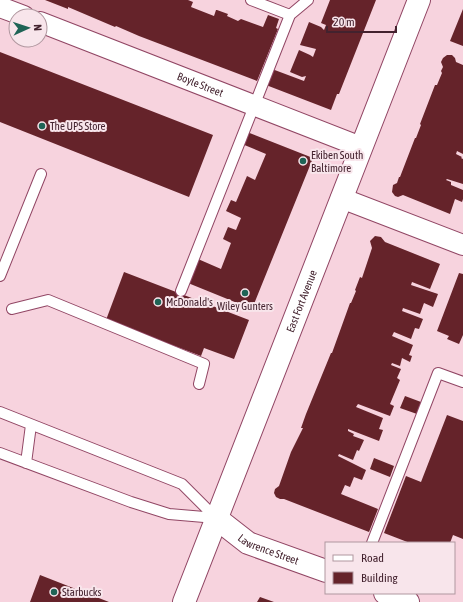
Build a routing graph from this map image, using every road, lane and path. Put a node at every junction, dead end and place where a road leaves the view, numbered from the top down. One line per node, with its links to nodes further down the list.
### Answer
1 (251, 0): 4 (lane)
2 (308, 0): 4 (lane)
3 (419, 0): 7 (street, East Fort Avenue)
4 (290, 15): 6 (lane)
5 (48, 25): 6 (street, Boyle Street)
6 (255, 106): 7 (street, Boyle Street); 12 (lane)
7 (361, 147): 9 (street, East Fort Avenue)
8 (41, 174): 11 (lane)
9 (341, 198): 10 (street); 20 (street, East Fort Avenue)
10 (463, 245)
11 (0, 276)
12 (181, 291)
13 (12, 309): 15 (lane)
14 (463, 382): 21 (lane)
15 (199, 384)
16 (0, 412): 17 (lane)
17 (31, 425): 19 (lane); 20 (lane)
18 (0, 453): 19 (lane)
19 (26, 463): 20 (lane)
20 (216, 518): 22 (street, Lawrence Street); 24 (street, East Fort Avenue)
21 (372, 542)
22 (325, 571)
23 (388, 594): 25 (street)
24 (184, 602)
25 (408, 602)

